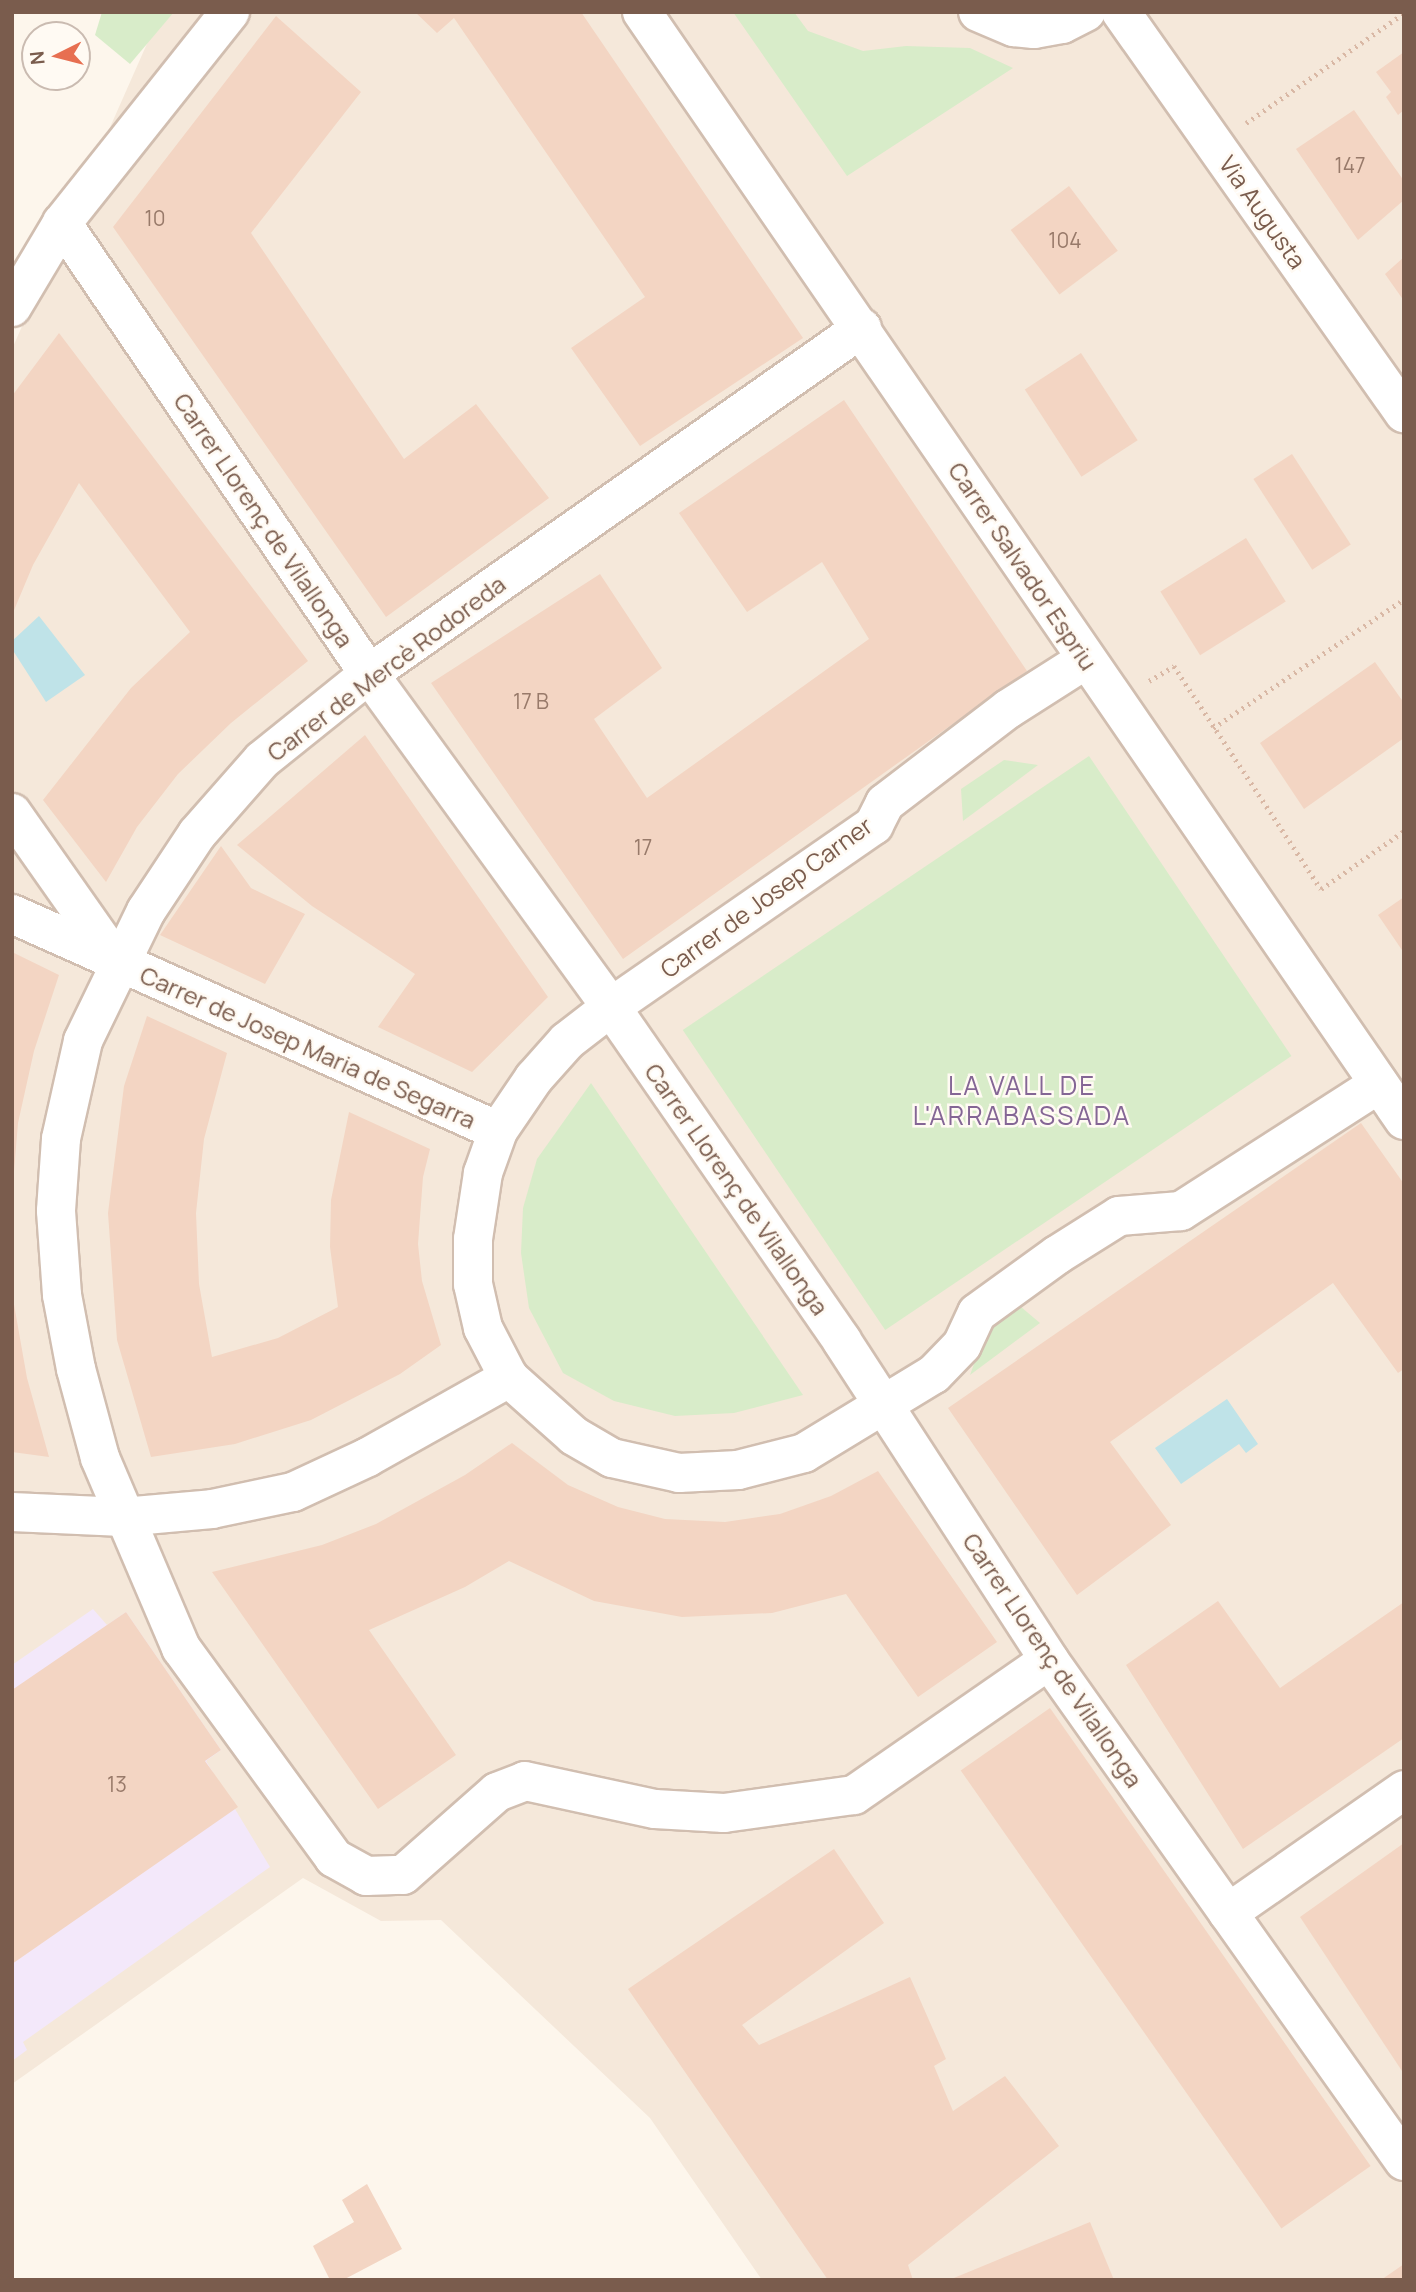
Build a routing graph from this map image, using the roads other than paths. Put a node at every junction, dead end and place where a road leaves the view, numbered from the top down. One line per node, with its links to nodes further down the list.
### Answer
1 (230, 12): 6 (street)
2 (642, 12): 8 (street, Carrer Salvador Espriu)
3 (978, 12): 4 (street)
4 (1086, 12)
5 (1121, 12): 9 (street, Via Augusta)
6 (62, 223): 7 (street); 11 (street, Carrer Llorenç de Vilallonga)
7 (12, 307)
8 (862, 328): 10 (street, Carrer Salvador Espriu); 11 (street, Carrer de Mercè Rodoreda)
9 (1404, 413)
10 (1085, 660): 15 (street, Carrer de Josep Carner); 16 (street, Carrer Salvador Espriu)
11 (369, 674): 14 (street, Carrer de Mercè Rodoreda); 15 (street, Carrer Llorenç de Vilallonga)
12 (12, 813): 14 (street, Carrer de Josep Maria de Segarra)
13 (12, 914): 14 (street, Carrer de Josep Maria de Segarra)
14 (117, 963): 18 (street, Carrer de Josep Maria de Segarra); 22 (street, Carrer de Mercè Rodoreda)
15 (611, 1007): 18 (street, Carrer de Josep Carner); 20 (street, Carrer Llorenç de Vilallonga)
16 (1379, 1084): 17 (street, Carrer Salvador Espriu); 20 (street, Carrer de Josep Carner)
17 (1404, 1121)
18 (498, 1131): 19 (street, Carrer de Josep Carner)
19 (509, 1377): 20 (street, Carrer de Josep Carner); 22 (street)
20 (883, 1406): 23 (street, Carrer Llorenç de Vilallonga)
21 (12, 1512): 22 (street)
22 (123, 1517): 23 (street, Carrer de Mercè Rodoreda)
23 (1049, 1660): 25 (street, Carrer Llorenç de Vilallonga)
24 (1404, 1790): 25 (street)
25 (1228, 1913): 26 (street, Carrer Llorenç de Vilallonga)
26 (1404, 2161)

